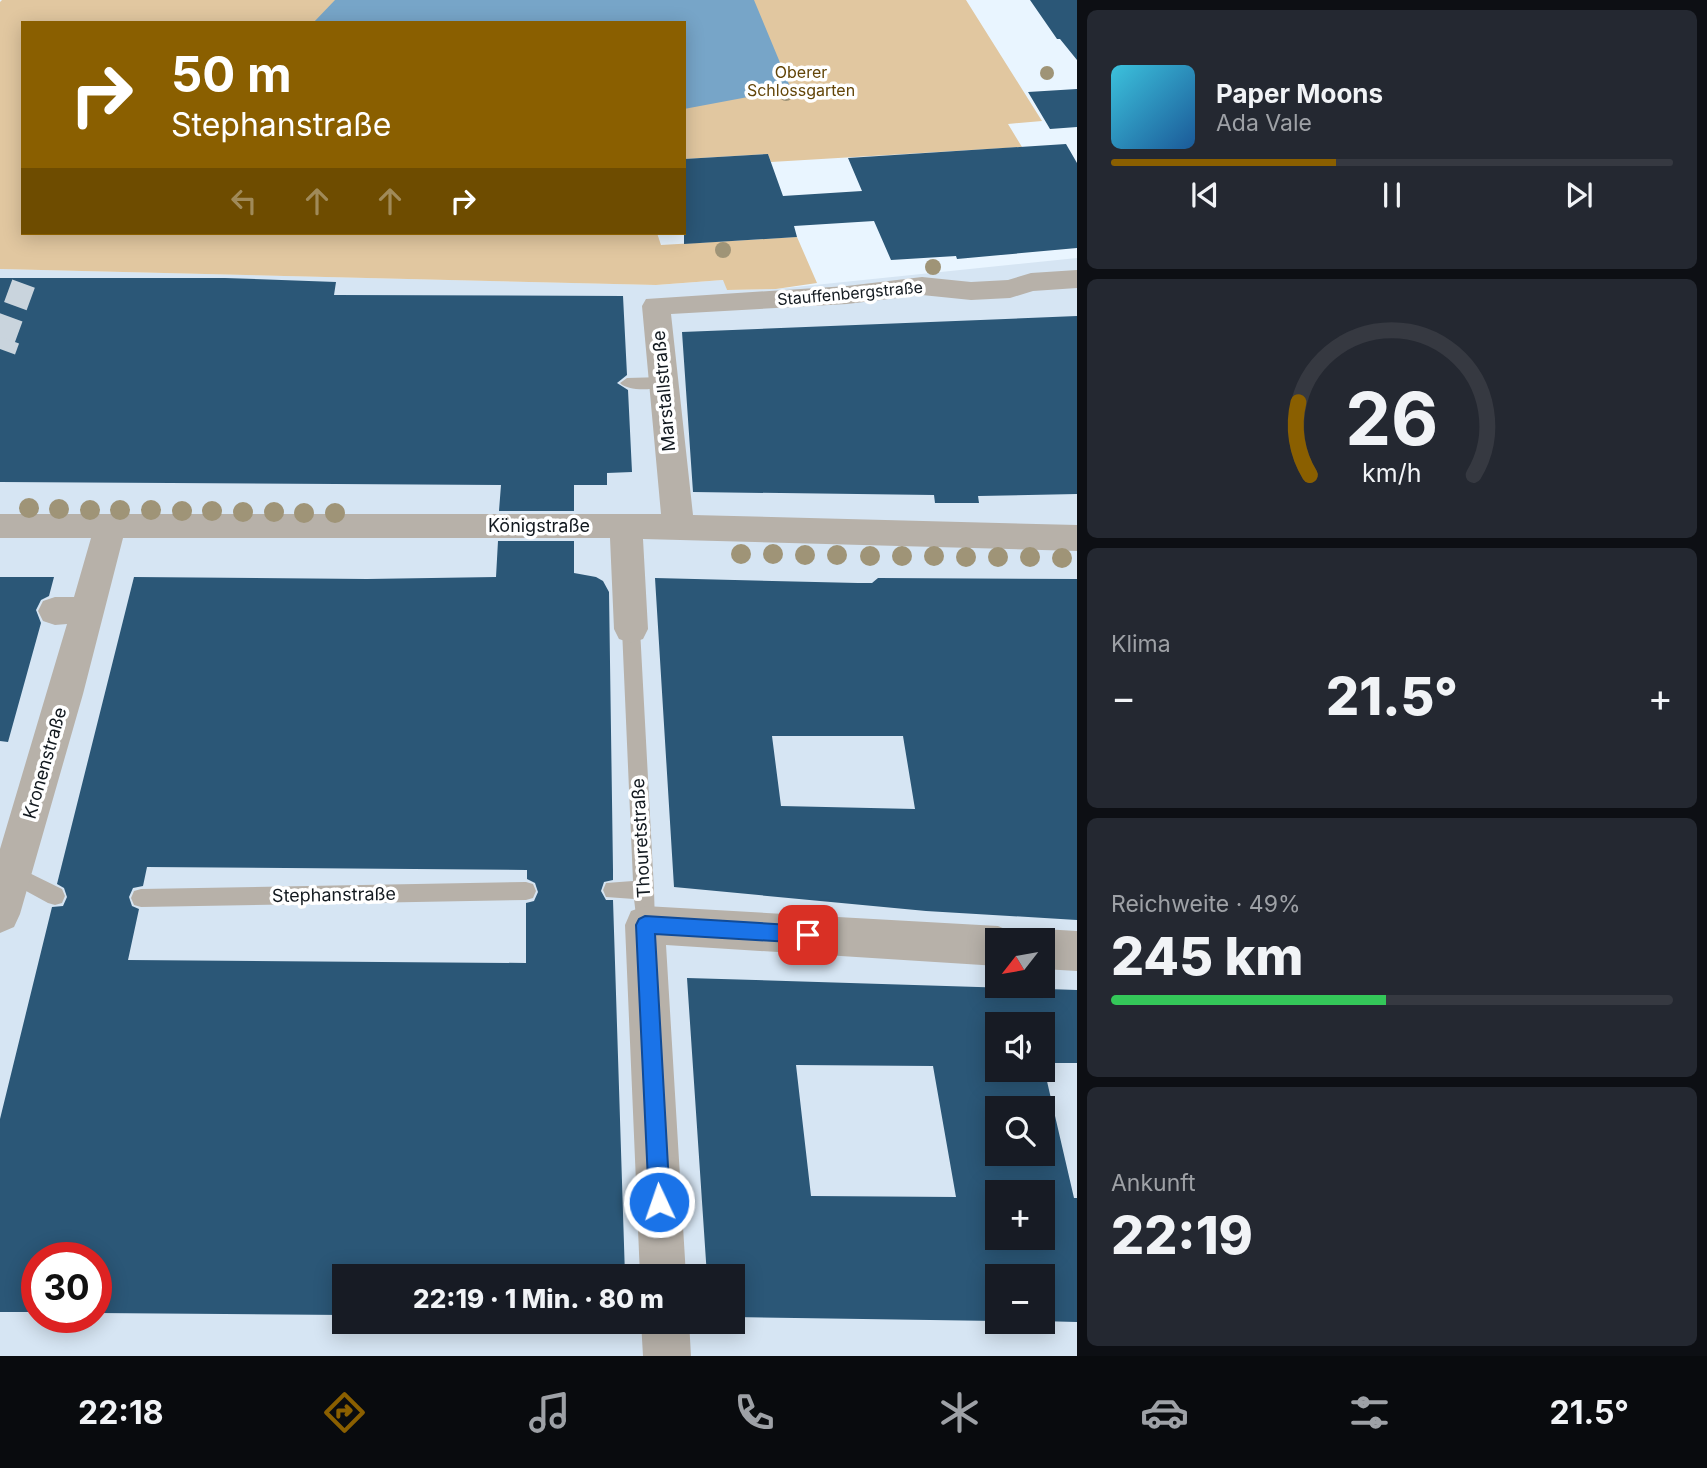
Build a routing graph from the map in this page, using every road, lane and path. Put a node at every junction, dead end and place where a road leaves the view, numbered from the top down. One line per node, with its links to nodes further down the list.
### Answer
1 (1077, 279): 2 (street, Stauffenbergstraße)
2 (705, 302): 3 (street, Marstallstraße)
3 (663, 382): 4 (lane); 8 (street, Marstallstraße)
4 (627, 383)
5 (0, 526): 6 (street, Königstraße)
6 (110, 526): 7 (street, Königstraße); 11 (street, Kronenstraße)
7 (626, 526): 8 (street, Königstraße); 10 (street, Thouretstraße)
8 (678, 526): 9 (street, Königstraße)
9 (1074, 545)
10 (631, 629): 16 (lane, Thouretstraße)
11 (13, 874): 14 (lane); 17 (street, Kronenstraße)
12 (613, 890): 16 (lane)
13 (526, 891): 15 (lane, Stephanstraße)
14 (55, 896)
15 (141, 898)
16 (644, 907): 18 (street); 21 (street, Thouretstraße)
17 (0, 914)
18 (985, 945)
19 (1055, 950): 20 (street)
20 (1077, 951)
21 (662, 1264)
22 (666, 1334): 23 (street)
23 (667, 1356)

